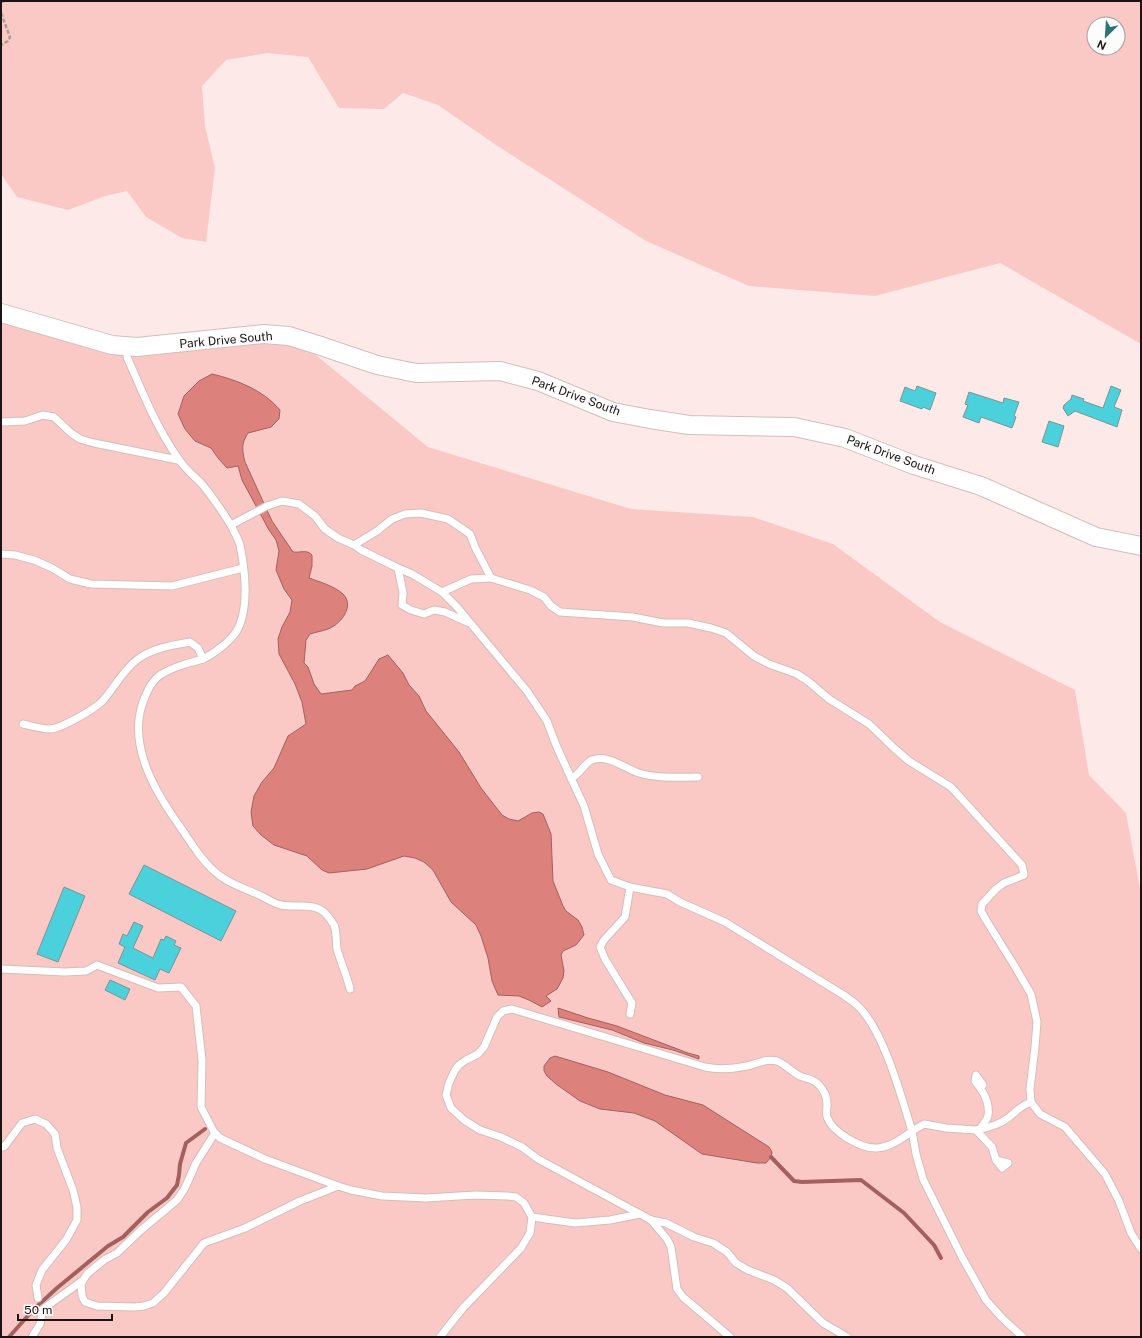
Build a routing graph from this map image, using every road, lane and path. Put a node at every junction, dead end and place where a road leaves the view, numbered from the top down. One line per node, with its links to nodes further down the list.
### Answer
1 (5, 1): 2 (path)
2 (1, 2)
3 (1, 13): 4 (path)
4 (1, 45)
5 (1, 314): 11 (street, Park Drive South)
6 (127, 357): 8 (lane)
7 (1, 422): 8 (lane)
8 (178, 460): 9 (lane)
9 (232, 525): 10 (lane); 13 (lane)
10 (354, 545): 14 (lane); 15 (lane)
11 (1141, 546)
12 (1, 554): 13 (lane)
13 (243, 568): 18 (lane)
14 (398, 568): 16 (lane); 17 (lane)
15 (491, 578): 16 (lane); 27 (lane)
16 (442, 592): 17 (lane)
17 (471, 624): 21 (lane)
18 (203, 659): 19 (lane); 24 (lane)
19 (23, 724)
20 (698, 777): 21 (lane)
21 (571, 778): 22 (lane)
22 (630, 887): 25 (lane); 29 (lane)
23 (1, 969): 30 (lane)
24 (350, 990)
25 (630, 1014)
26 (983, 1085): 28 (lane)
27 (1031, 1102): 28 (lane); 37 (lane)
28 (978, 1129): 29 (lane); 32 (lane)
29 (912, 1131): 34 (lane); 44 (lane)
30 (215, 1133): 33 (lane); 38 (lane)
31 (1, 1147): 39 (lane)
32 (996, 1160)
33 (338, 1186): 35 (lane); 38 (lane)
34 (640, 1214): 35 (lane); 36 (lane)
35 (532, 1217): 41 (lane)
36 (651, 1220): 42 (lane); 43 (lane)
37 (1141, 1249)
38 (82, 1280): 40 (lane)
39 (38, 1298)
40 (32, 1337)
41 (440, 1337)
42 (730, 1337)
43 (847, 1337)
44 (1022, 1337)

